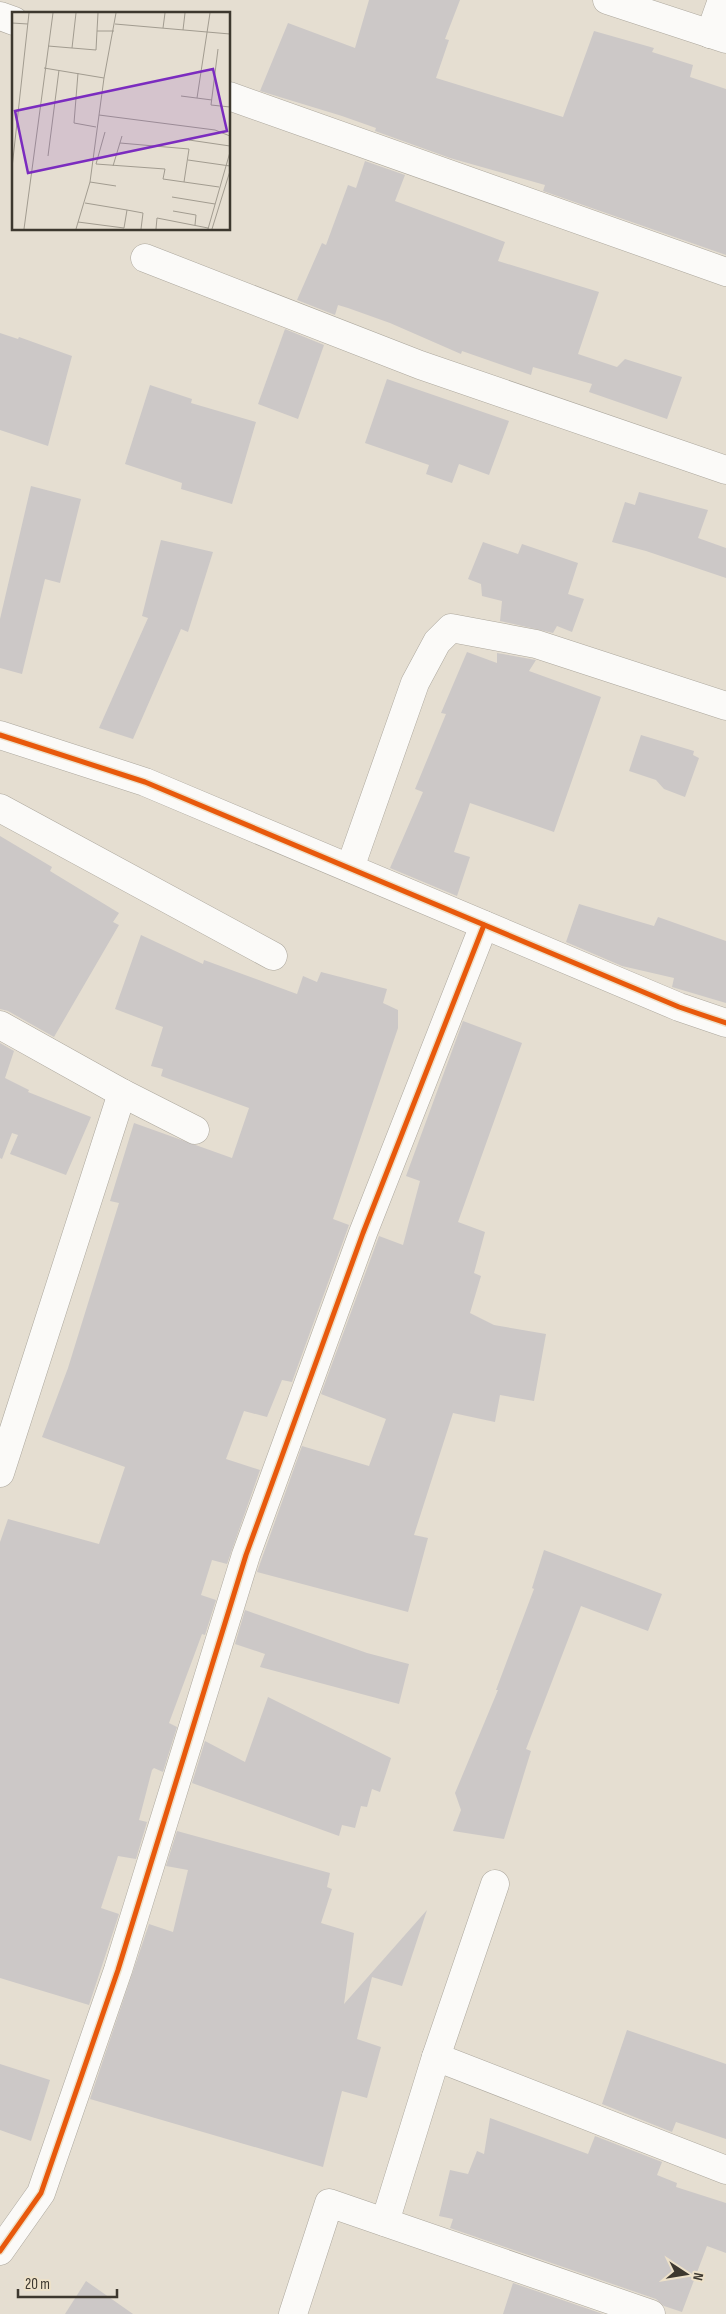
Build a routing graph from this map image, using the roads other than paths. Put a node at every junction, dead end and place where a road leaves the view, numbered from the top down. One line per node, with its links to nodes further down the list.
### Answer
1 (607, 0): 5 (street)
2 (722, 0): 5 (street)
3 (0, 16): 4 (street)
4 (12, 20)
5 (718, 37)
6 (230, 96): 8 (street)
7 (145, 258): 9 (street)
8 (726, 272)
9 (726, 470)
10 (726, 706): 13 (street)
11 (0, 735): 13 (street)
12 (0, 808): 15 (street)
13 (350, 868): 14 (street)
14 (484, 925): 16 (street); 25 (street)
15 (273, 956)
16 (726, 1023)
17 (0, 1025): 18 (street)
18 (122, 1093): 19 (street); 20 (street)
19 (195, 1130)
20 (0, 1473)
21 (495, 1884): 22 (street)
22 (436, 2057): 23 (street); 24 (street)
23 (726, 2170)
24 (385, 2222): 26 (street); 27 (street)
25 (0, 2251)
26 (293, 2314)
27 (650, 2314)

